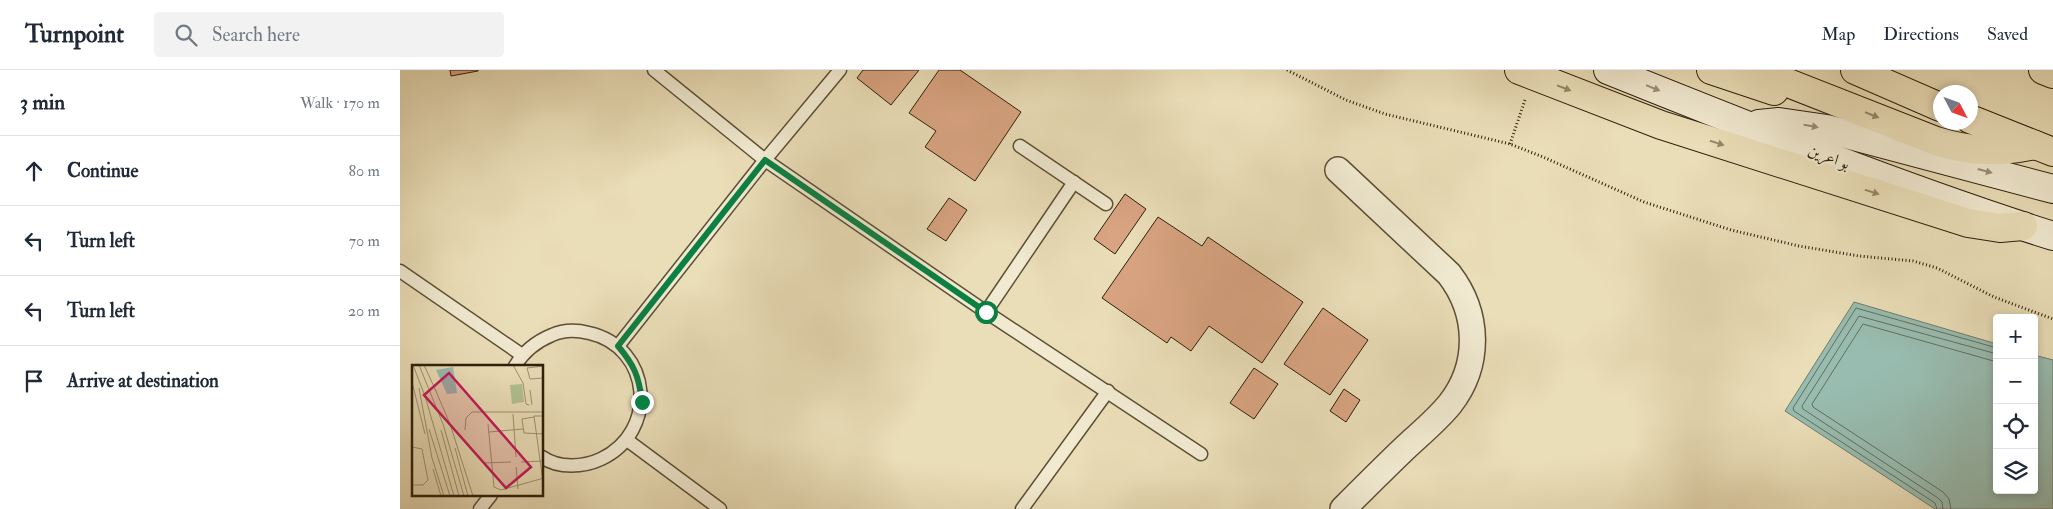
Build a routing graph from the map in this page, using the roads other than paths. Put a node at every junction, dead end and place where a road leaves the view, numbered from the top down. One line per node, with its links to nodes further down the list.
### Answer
1 (654, 70): 16 (lane)
2 (840, 70): 16 (lane)
3 (1608, 70): 13 (main road, بو اعرين, one-way to 13)
4 (1711, 70): 10 (highway)
5 (1755, 70): 10 (highway)
6 (1855, 70): 11 (highway)
7 (2043, 70): 9 (highway)
8 (1526, 73): 21 (highway, one-way to 21)
9 (2053, 74)
10 (1827, 97): 15 (highway, one-way to 15)
11 (1933, 104)
12 (1978, 122): 15 (highway)
13 (1745, 125): 19 (main road, one-way to 19); 21 (main road, بو اعرين)
14 (1020, 146): 18 (lane)
15 (2044, 149)
16 (765, 160): 24 (lane); 25 (lane)
17 (1338, 170): 36 (street)
18 (1074, 182): 20 (lane); 24 (lane)
19 (2053, 189)
20 (1106, 204)
21 (2023, 226): 22 (main road, بو اعرين)
22 (2053, 236)
23 (400, 271): 26 (lane)
24 (986, 312): 28 (lane)
25 (618, 346): 26 (lane); 29 (lane)
26 (522, 355): 27 (lane)
27 (517, 365)
28 (1108, 391): 30 (lane); 35 (lane)
29 (627, 440): 31 (lane); 34 (lane)
30 (1201, 454)
31 (544, 459)
32 (490, 496): 33 (lane)
33 (480, 509)
34 (720, 509)
35 (1022, 509)
36 (1343, 509)

